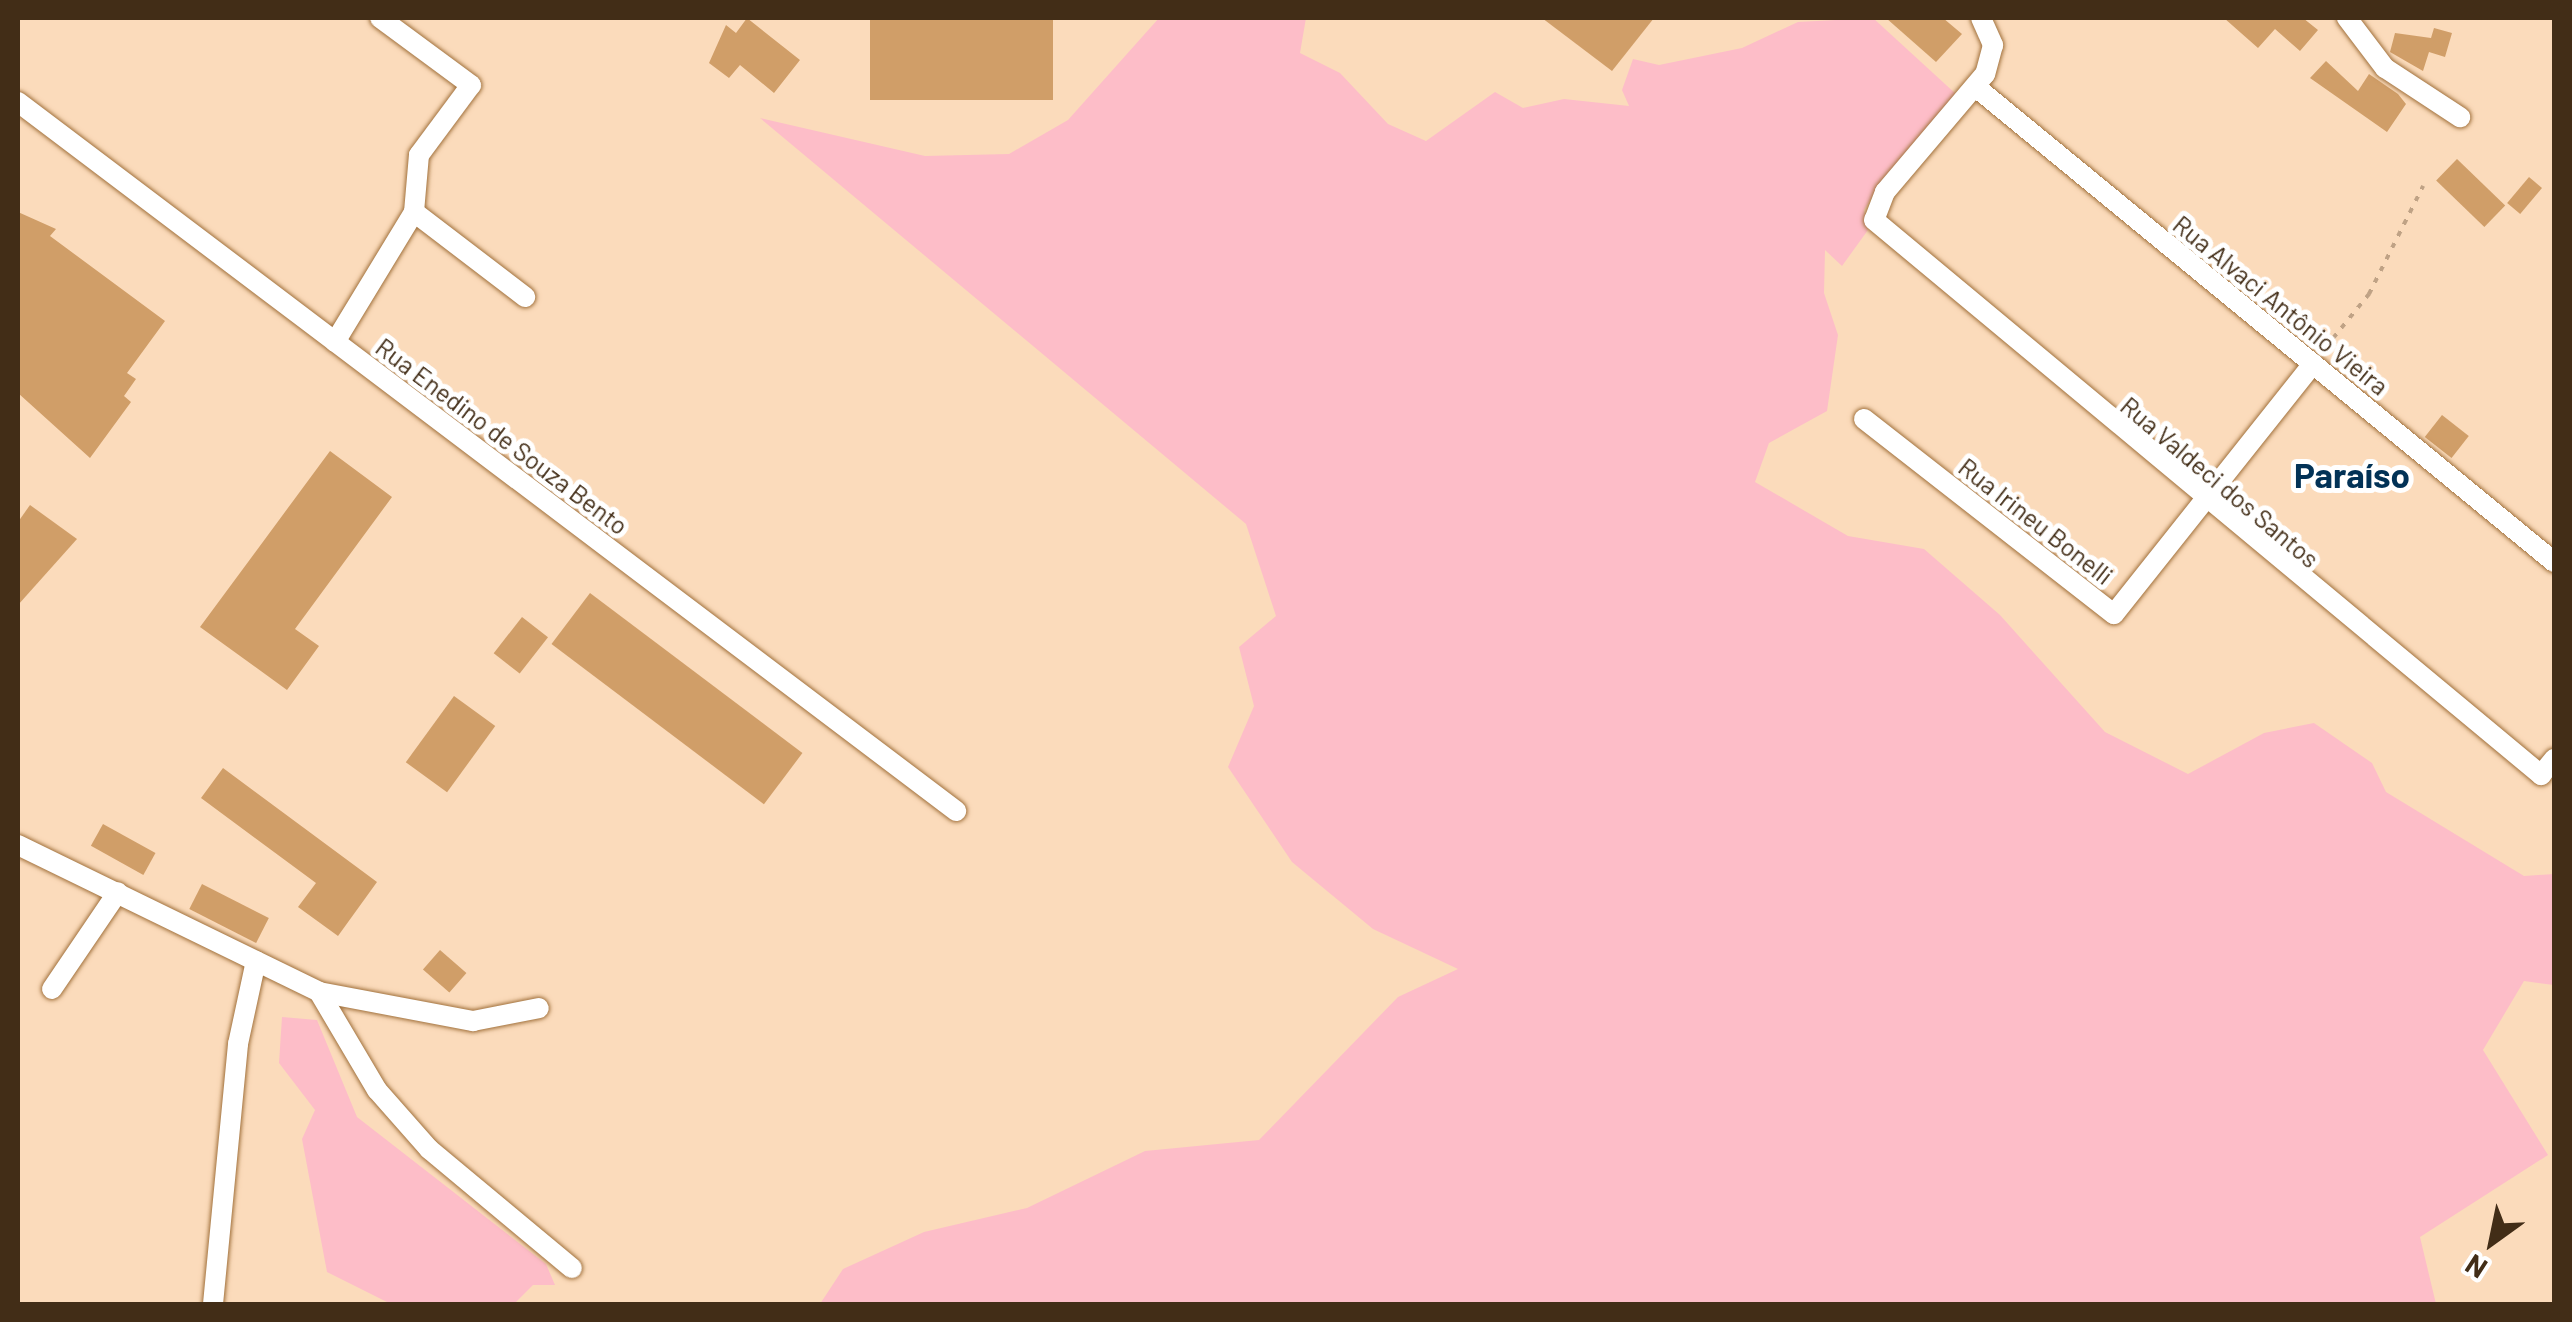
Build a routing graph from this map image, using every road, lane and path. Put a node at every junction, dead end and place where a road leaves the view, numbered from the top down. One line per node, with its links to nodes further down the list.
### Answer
1 (380, 18): 8 (street)
2 (1981, 18): 4 (street)
3 (2347, 18): 6 (street)
4 (1977, 88): 11 (street, Rua Alvaci Antônio Vieira); 13 (street, Rua Valdeci dos Santos)
5 (18, 102): 10 (street, Rua Enedino de Souza Bento)
6 (2460, 117)
7 (2422, 186): 11 (path)
8 (414, 212): 9 (street); 10 (street)
9 (525, 297)
10 (335, 342): 16 (street, Rua Enedino de Souza Bento)
11 (2312, 364): 13 (street, Rua Irineu Bonelli); 14 (street, Rua Alvaci Antônio Vieira)
12 (1864, 418): 13 (street, Rua Irineu Bonelli)
13 (2201, 500): 15 (street, Rua Valdeci dos Santos)
14 (2554, 562)
15 (2548, 767)
16 (956, 811)
17 (18, 844): 18 (street)
18 (118, 892): 19 (street); 20 (street)
19 (256, 960): 21 (street); 24 (street)
20 (52, 989)
21 (319, 992): 22 (street); 23 (street)
22 (539, 1008)
23 (572, 1268)
24 (213, 1304)

